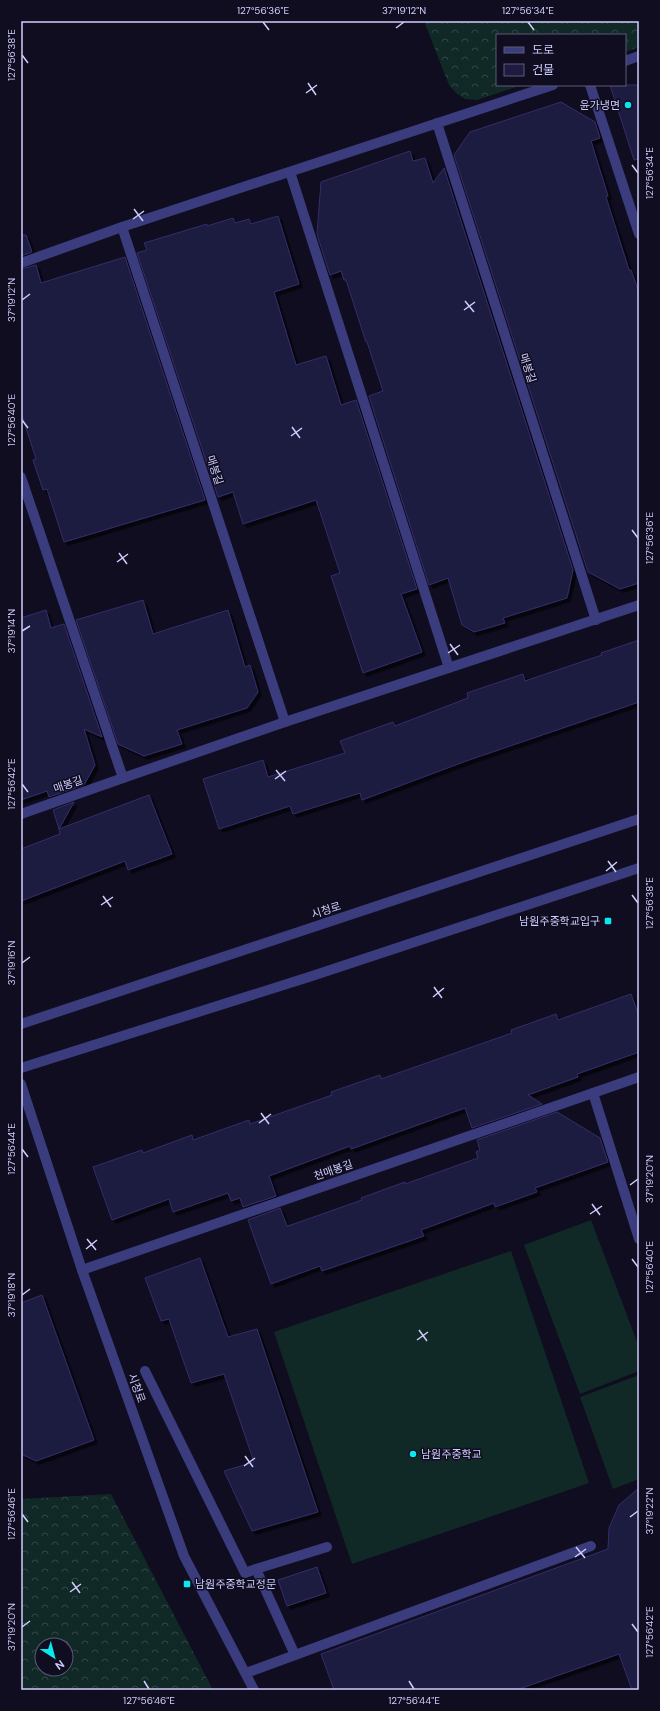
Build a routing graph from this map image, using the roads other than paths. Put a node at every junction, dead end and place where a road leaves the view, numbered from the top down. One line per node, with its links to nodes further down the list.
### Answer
1 (639, 56): 2 (street)
2 (626, 61)
3 (550, 86): 5 (street)
4 (590, 86): 8 (street)
5 (437, 123): 6 (street); 12 (street, 매봉길)
6 (290, 172): 7 (street); 13 (street)
7 (122, 227): 9 (street); 14 (street, 매봉길)
8 (639, 234)
9 (21, 263)
10 (21, 477): 15 (street)
11 (639, 606): 12 (street, 매봉길)
12 (596, 620): 13 (street, 매봉길)
13 (449, 668): 14 (street, 매봉길)
14 (285, 722): 15 (street, 매봉길)
15 (123, 778): 16 (street, 매봉길)
16 (21, 814)
17 (639, 819): 19 (street, 시청로)
18 (639, 868): 20 (street)
19 (21, 1024)
20 (21, 1068)
21 (639, 1077): 23 (street, 천매봉길)
22 (21, 1084): 25 (street, 시청로)
23 (593, 1093): 24 (street); 25 (street, 천매봉길)
24 (639, 1239)
25 (82, 1270): 31 (street, 시청로)
26 (145, 1371): 29 (street)
27 (591, 1546): 30 (street)
28 (327, 1548): 29 (street)
29 (256, 1569): 30 (street)
30 (295, 1655): 31 (street)
31 (246, 1673): 32 (street, 시청로)
32 (254, 1690)

